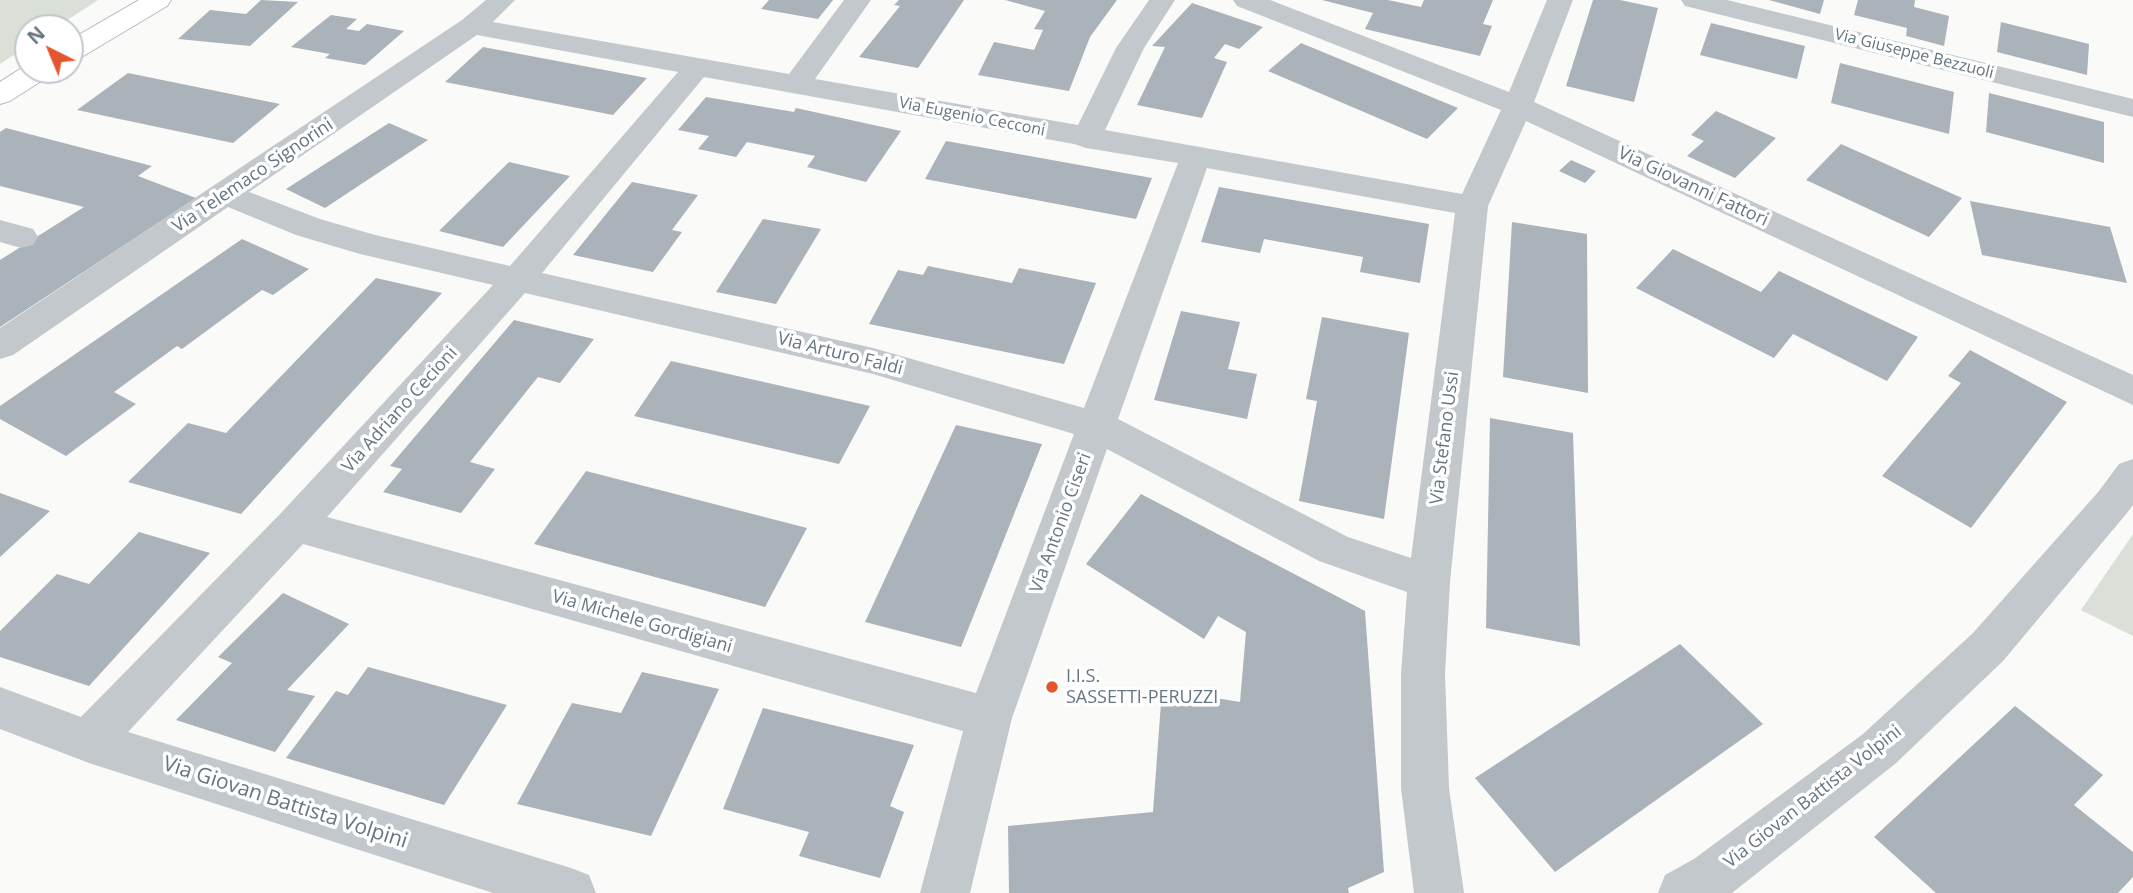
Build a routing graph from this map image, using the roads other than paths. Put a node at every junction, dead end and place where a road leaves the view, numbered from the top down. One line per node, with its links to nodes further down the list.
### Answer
1 (158, 0): 9 (main road)
2 (502, 0): 8 (street, Via Telemaco Signorini)
3 (858, 0): 12 (street)
4 (1162, 0): 16 (street)
5 (1246, 0): 14 (street, Via Giovanni Fattori)
6 (1560, 0): 14 (street, Via Stefano Ussi)
7 (1695, 0): 15 (street, Via Giuseppe Bezzuoli)
8 (472, 26): 10 (street, Via Eugenio Cecconi); 18 (street, Via Telemaco Signorini)
9 (84, 44)
10 (698, 66): 12 (street, Via Eugenio Cecconi); 20 (street, Via Adriano Cecioni)
11 (17, 84): 13 (main road)
12 (796, 84): 16 (street, Via Eugenio Cecconi)
13 (0, 95)
14 (1518, 106): 19 (street, Via Stefano Ussi); 22 (street, Via Giovanni Fattori)
15 (2133, 108)
16 (1086, 139): 17 (street, Via Eugenio Cecconi)
17 (1195, 158): 19 (street, Via Eugenio Cecconi); 23 (street, Via Antonio Ciseri)
18 (226, 195): 20 (street, Via Arturo Faldi); 21 (street, Via Telemaco Signorini)
19 (1472, 206): 26 (street, Via Stefano Ussi)
20 (518, 279): 23 (street, Via Arturo Faldi); 25 (street, Via Adriano Cecioni)
21 (0, 346)
22 (2133, 391)
23 (1097, 426): 26 (street, Via Arturo Faldi); 28 (street, Via Antonio Ciseri)
24 (2133, 475): 33 (street, Via Giovan Battista Volpini)
25 (295, 525): 28 (street, Via Michele Gordigiani); 29 (street, Via Adriano Cecioni)
26 (1429, 582): 32 (street, Via Stefano Ussi)
27 (0, 708): 29 (street, Via Giovan Battista Volpini)
28 (989, 718): 31 (street, Via Antonio Ciseri)
29 (89, 741): 30 (street, Via Giovan Battista Volpini)
30 (571, 893)
31 (945, 893)
32 (1439, 893)
33 (1683, 893)

